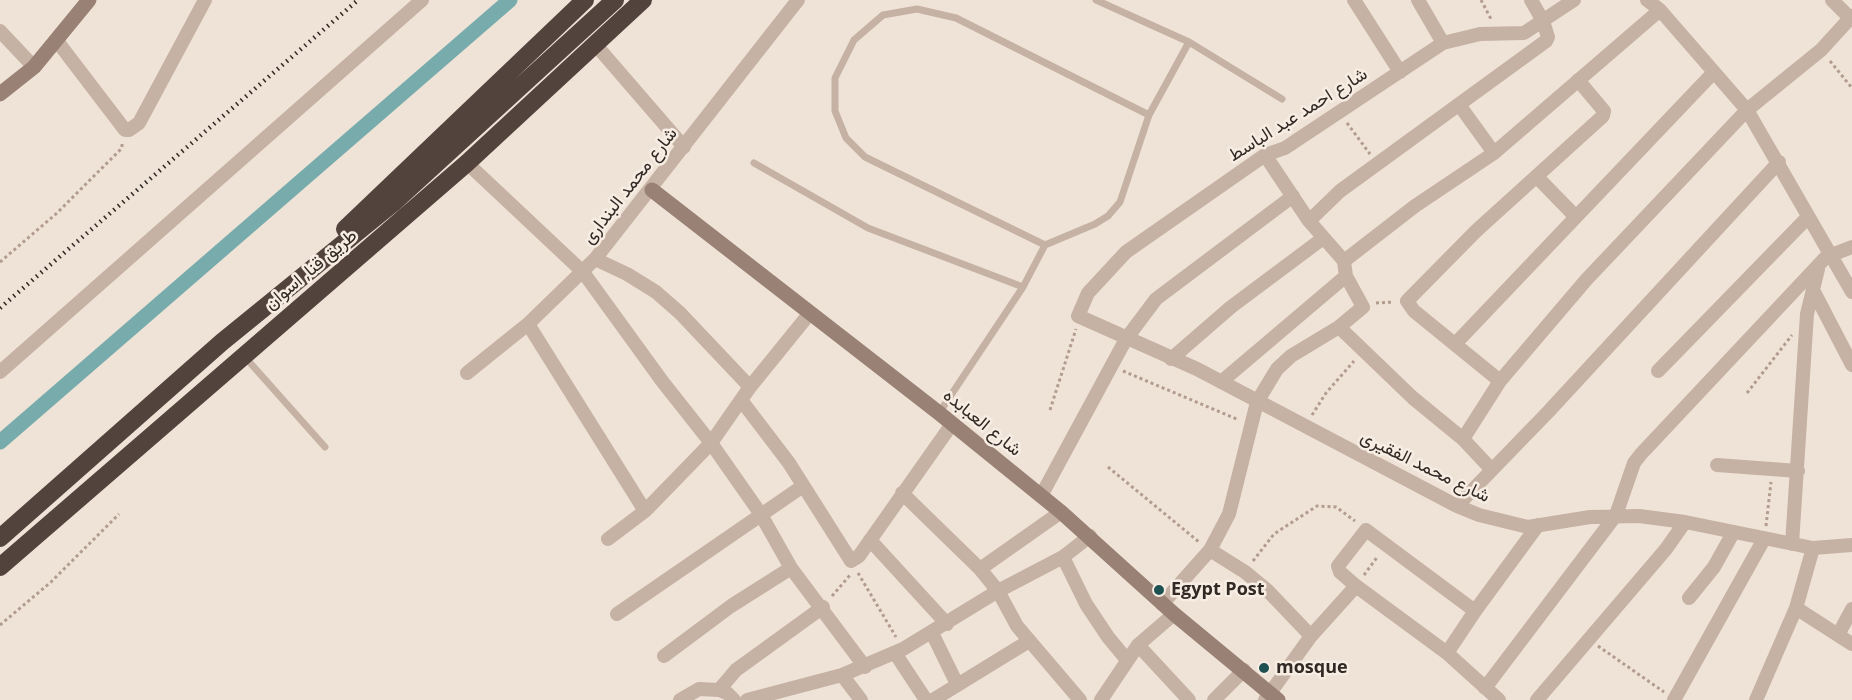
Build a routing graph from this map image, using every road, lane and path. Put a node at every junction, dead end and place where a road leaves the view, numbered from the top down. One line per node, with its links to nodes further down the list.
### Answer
1 (99, 0): 16 (street)
2 (205, 0): 38 (street)
3 (422, 0): 81 (street)
4 (585, 0): 56 (highway)
5 (615, 0): 56 (highway, طريق قنا, اسوان)
6 (643, 0): 25 (highway, طريق قنا, اسوان)
7 (798, 0): 39 (street, شارع محمد البندارى)
8 (1096, 0): 23 (lane)
9 (1354, 0): 28 (street)
10 (1418, 0): 24 (street)
11 (1481, 0): 21 (path)
12 (1531, 0): 19 (street)
13 (1574, 0): 19 (street, شارع احمد عبد الباسط)
14 (1647, 0): 17 (street)
15 (1832, 0): 18 (street)
16 (84, 2): 22 (street)
17 (1660, 9): 29 (street); 30 (street)
18 (1851, 17): 26 (street)
19 (1543, 21): 21 (street, شارع احمد عبد الباسط); 34 (street)
20 (0, 31): 27 (street)
21 (1499, 34): 24 (street, شارع احمد عبد الباسط)
22 (57, 41): 27 (street); 38 (street)
23 (1189, 42): 33 (lane); 37 (lane)
24 (1443, 43): 28 (street, شارع احمد عبد الباسط)
25 (595, 44): 39 (street); 43 (highway, طريق قنا, اسوان)
26 (1821, 50): 31 (path); 35 (street)
27 (34, 67): 32 (street)
28 (1400, 72): 36 (street, شارع احمد عبد الباسط)
29 (1714, 72): 35 (street); 49 (street)
30 (1578, 80): 40 (street); 46 (street)
31 (1852, 88)
32 (0, 94)
33 (1282, 99)
34 (1460, 106): 40 (street); 45 (street)
35 (1747, 110): 42 (street); 83 (street)
36 (1339, 113): 41 (street, شارع احمد عبد الباسط); 45 (path)
37 (1149, 115): 53 (lane); 53 (lane)
38 (125, 130): 59 (path)
39 (684, 147): 47 (street, شارع محمد البندارى)
40 (1494, 153): 58 (street)
41 (1265, 154): 48 (street); 70 (street, شارع احمد عبد الباسط)
42 (1779, 162): 50 (street); 100 (street)
43 (467, 163): 61 (street); 76 (highway, طريق قنا, اسوان)
44 (754, 163): 63 (lane)
45 (1378, 165): 51 (street)
46 (1538, 177): 49 (street); 66 (street)
47 (651, 190): 57 (street, شارع محمد البندارى); 68 (street, شارع العبابده)
48 (1293, 196): 51 (street); 73 (street)
49 (1575, 216): 74 (street)
50 (1808, 217): 55 (street); 80 (street)
51 (1309, 221): 52 (street)
52 (1322, 239): 58 (street); 77 (street)
53 (1045, 245): 63 (lane)
54 (1852, 247): 55 (street)
55 (1829, 255): 60 (street); 65 (street)
56 (322, 259): 116 (highway, طريق قنا, اسوان)
57 (595, 259): 61 (street, شارع محمد البندارى); 85 (street)
58 (1344, 261): 62 (street)
59 (0, 262)
60 (1818, 267): 64 (street); 110 (street)
61 (583, 272): 71 (street, شارع محمد البندارى); 95 (street)
62 (1346, 276): 67 (street); 84 (street)
63 (1023, 287): 90 (lane)
64 (1813, 290): 69 (street); 78 (street)
65 (1852, 292)
66 (1407, 301): 67 (path); 74 (street)
67 (1363, 304): 72 (street)
68 (810, 313): 85 (street); 90 (street, شارع العبابده)
69 (1807, 314): 86 (path); 101 (street)
70 (1079, 318): 73 (street, شارع محمد الفقيرى); 89 (path)
71 (528, 324): 82 (street, شارع محمد البندارى); 106 (street)
72 (1339, 327): 75 (street); 88 (street)
73 (1126, 339): 77 (street, شارع محمد الفقيرى); 79 (street)
74 (1456, 343): 83 (street)
75 (1364, 350): 93 (path); 94 (street)
76 (243, 354): 96 (lane); 126 (highway, طريق قنا, اسوان)
77 (1171, 359): 84 (street, شارع محمد الفقيرى)
78 (1852, 365)
79 (1110, 366): 92 (path); 104 (street)
80 (1658, 371)
81 (0, 372)
82 (467, 373)
83 (1500, 381): 94 (street)
84 (1221, 382): 88 (street, شارع محمد الفقيرى)
85 (750, 387): 87 (street)
86 (1747, 393)
87 (741, 399): 95 (street); 102 (street)
88 (1257, 402): 92 (street); 93 (street, شارع محمد الفقيرى)
89 (1050, 410)
90 (939, 413): 91 (street, شارع العبابده)
91 (952, 424): 103 (street); 104 (street, شارع العبابده)
92 (1250, 425): 124 (street)
93 (1305, 427): 105 (street, شارع محمد الفقيرى)
94 (1463, 439): 100 (street)
95 (711, 442): 106 (street); 108 (street)
96 (325, 447)
97 (1717, 465): 99 (street)
98 (1108, 467): 124 (path)
99 (1773, 469): 101 (street); 118 (path)
100 (1492, 470): 105 (street)
101 (1798, 471): 120 (street)
102 (803, 486): 108 (street); 119 (street)
103 (902, 493): 119 (street); 128 (street)
104 (1041, 496): 107 (street, شارع العبابده)
105 (1457, 506): 112 (street, شارع محمد الفقيرى)
106 (645, 511): 117 (street)
107 (1061, 512): 115 (street, شارع العبابده); 128 (street)
108 (760, 513): 127 (street); 138 (street)
109 (119, 514): 141 (path)
110 (1617, 515): 111 (street, شارع محمد الفقيرى); 112 (street, شارع محمد الفقيرى); 157 (street)
111 (1684, 522): 114 (street, شارع محمد الفقيرى); 145 (street)
112 (1538, 525): 137 (street)
113 (1366, 530): 121 (street); 129 (path); 130 (street)
114 (1732, 533): 118 (street, شارع محمد الفقيرى); 132 (street)
115 (1090, 536): 125 (street); 133 (street, شارع العبابده)
116 (0, 538)
117 (608, 539)
118 (1764, 539): 120 (street, شارع محمد الفقيرى); 172 (street)
119 (870, 540): 140 (street)
120 (1792, 544): 123 (street, شارع محمد الفقيرى)
121 (1386, 545): 130 (path); 137 (street)
122 (1852, 545): 123 (street, شارع محمد الفقيرى)
123 (1813, 548): 135 (street)
124 (1209, 550): 129 (street); 133 (street)
125 (1063, 556): 131 (street); 152 (street)
126 (0, 567)
127 (791, 568): 134 (street); 151 (street)
128 (980, 569): 131 (street)
129 (1245, 572): 144 (street)
130 (1356, 586): 144 (street); 150 (street)
131 (998, 591): 140 (street); 146 (street)
132 (1689, 598)
133 (1162, 604): 139 (street, شارع العبابده)
134 (823, 607): 149 (path); 153 (street); 158 (street)
135 (1796, 608): 143 (street); 173 (street)
136 (1852, 609): 143 (street)
137 (1475, 611): 150 (street)
138 (617, 614)
139 (1174, 615): 148 (street); 154 (street, شارع العبابده)
140 (947, 624): 142 (street)
141 (0, 625)
142 (932, 633): 149 (street); 156 (street)
143 (1838, 634): 147 (street)
144 (1311, 636): 159 (street)
145 (1590, 640): 171 (street); 172 (path)
146 (1029, 641): 156 (street); 166 (street)
147 (1852, 644)
148 (1138, 645): 152 (street); 168 (street)
149 (899, 651): 153 (street); 164 (street)
150 (1447, 653): 157 (street)
151 (664, 656)
152 (1127, 660): 167 (street)
153 (865, 667): 155 (street)
154 (1244, 670): 159 (street, شارع العبابده); 169 (street)
155 (842, 675): 162 (street); 163 (street)
156 (957, 684): 165 (street)
157 (1485, 688): 170 (street)
158 (719, 690): 160 (street); 161 (street)
159 (1271, 698)
160 (680, 700)
161 (734, 700)
162 (747, 700)
163 (861, 700)
164 (926, 700)
165 (933, 700)
166 (1080, 700)
167 (1101, 700)
168 (1189, 700)
169 (1214, 700)
170 (1499, 700)
171 (1537, 700)
172 (1674, 700)
173 (1756, 700)

